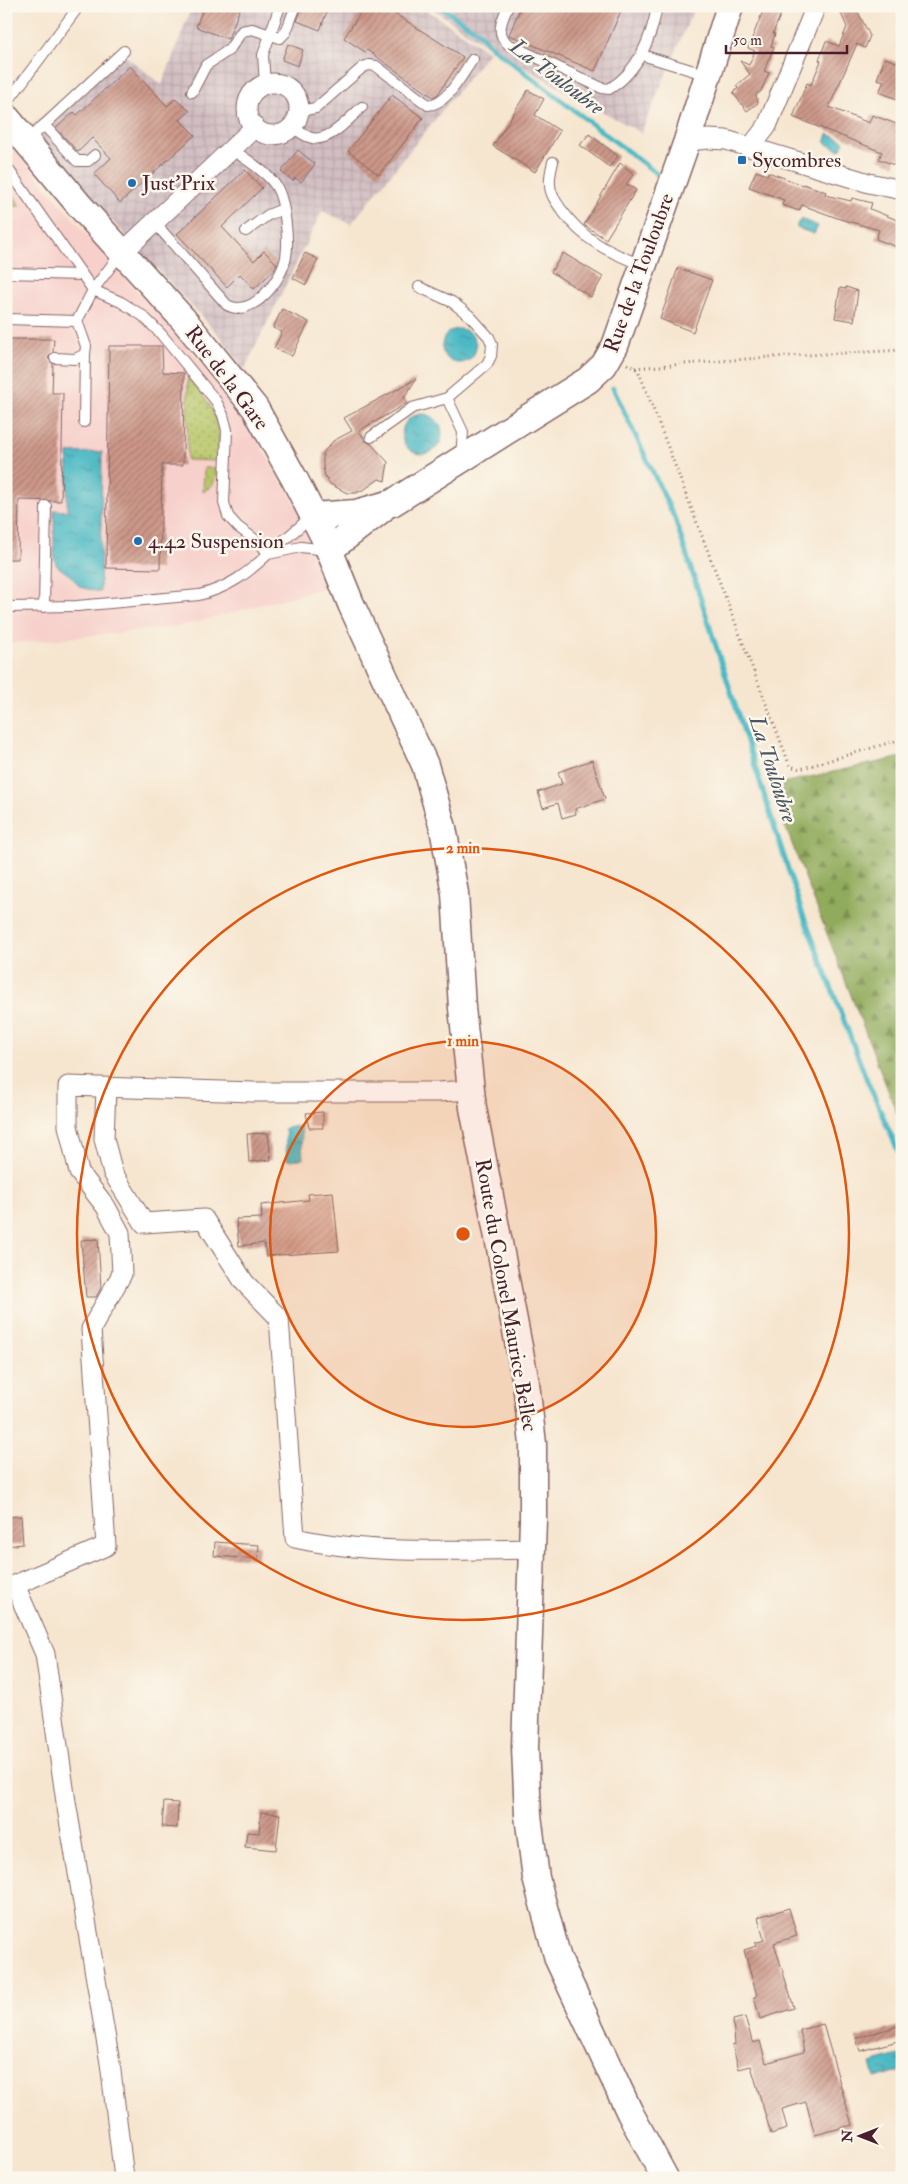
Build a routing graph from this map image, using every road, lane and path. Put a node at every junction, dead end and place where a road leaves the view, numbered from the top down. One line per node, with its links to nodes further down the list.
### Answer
1 (79, 6): 15 (lane)
2 (280, 6): 8 (lane)
3 (508, 6): 10 (lane)
4 (657, 6): 10 (lane)
5 (730, 6): 12 (main road, Rue de la Touloubre)
6 (816, 6): 19 (street)
7 (295, 8): 8 (lane)
8 (270, 36): 13 (lane); 14 (lane)
9 (124, 51): 22 (lane)
10 (642, 55): 12 (lane)
11 (473, 59): 18 (lane)
12 (708, 75): 21 (main road, Rue de la Touloubre)
13 (265, 84): 18 (street); 20 (street)
14 (192, 92)
15 (6, 104)
16 (362, 107): 18 (lane)
17 (6, 117): 22 (main road, Rue de la Gare)
18 (296, 118): 20 (street)
19 (767, 126): 23 (street); 25 (street)
20 (255, 127): 24 (street)
21 (691, 129): 23 (street); 34 (main road, Rue de la Touloubre)
22 (35, 134): 26 (lane); 33 (main road, Rue de la Gare)
23 (751, 148): 25 (street)
24 (232, 149): 30 (lane); 31 (street)
25 (772, 154): 29 (street)
26 (95, 155)
27 (553, 162): 34 (lane)
28 (6, 166): 36 (lane)
29 (902, 190)
30 (283, 209): 31 (lane); 32 (lane)
31 (154, 222): 33 (street)
32 (246, 231)
33 (122, 252): 38 (lane); 52 (main road, Rue de la Gare)
34 (643, 266): 49 (main road, Rue de la Touloubre)
35 (6, 273): 36 (lane)
36 (82, 275): 38 (lane)
37 (419, 287): 46 (lane)
38 (93, 290): 40 (lane); 54 (lane)
39 (6, 319): 40 (lane)
40 (77, 321): 42 (lane)
41 (902, 350): 45 (path)
42 (85, 354): 43 (lane); 47 (lane)
43 (55, 358)
44 (626, 364): 45 (path)
45 (634, 368): 57 (path)
46 (447, 398): 48 (lane); 49 (lane)
47 (84, 422)
48 (370, 437)
49 (473, 438): 50 (main road, Rue de la Touloubre)
50 (392, 503): 52 (main road, Rue de la Touloubre); 53 (main road)
51 (46, 506): 56 (lane)
52 (313, 516): 53 (main road, Rue de la Gare); 54 (lane)
53 (328, 547): 54 (lane); 59 (main road, Route du Colonel Maurice Bellec)
54 (268, 554): 56 (lane)
55 (6, 607): 56 (lane)
56 (44, 607)
57 (902, 739)
58 (106, 1088): 59 (street); 60 (street); 62 (street)
59 (471, 1090): 60 (main road, Route du Colonel Maurice Bellec)
60 (532, 1549): 61 (main road, Route du Colonel Maurice Bellec)
61 (630, 2113): 63 (main road, Route du Colonel Maurice Bellec); 64 (main road, Route du Colonel Maurice Bellec)
62 (124, 2178)
63 (665, 2178)
64 (676, 2178)

